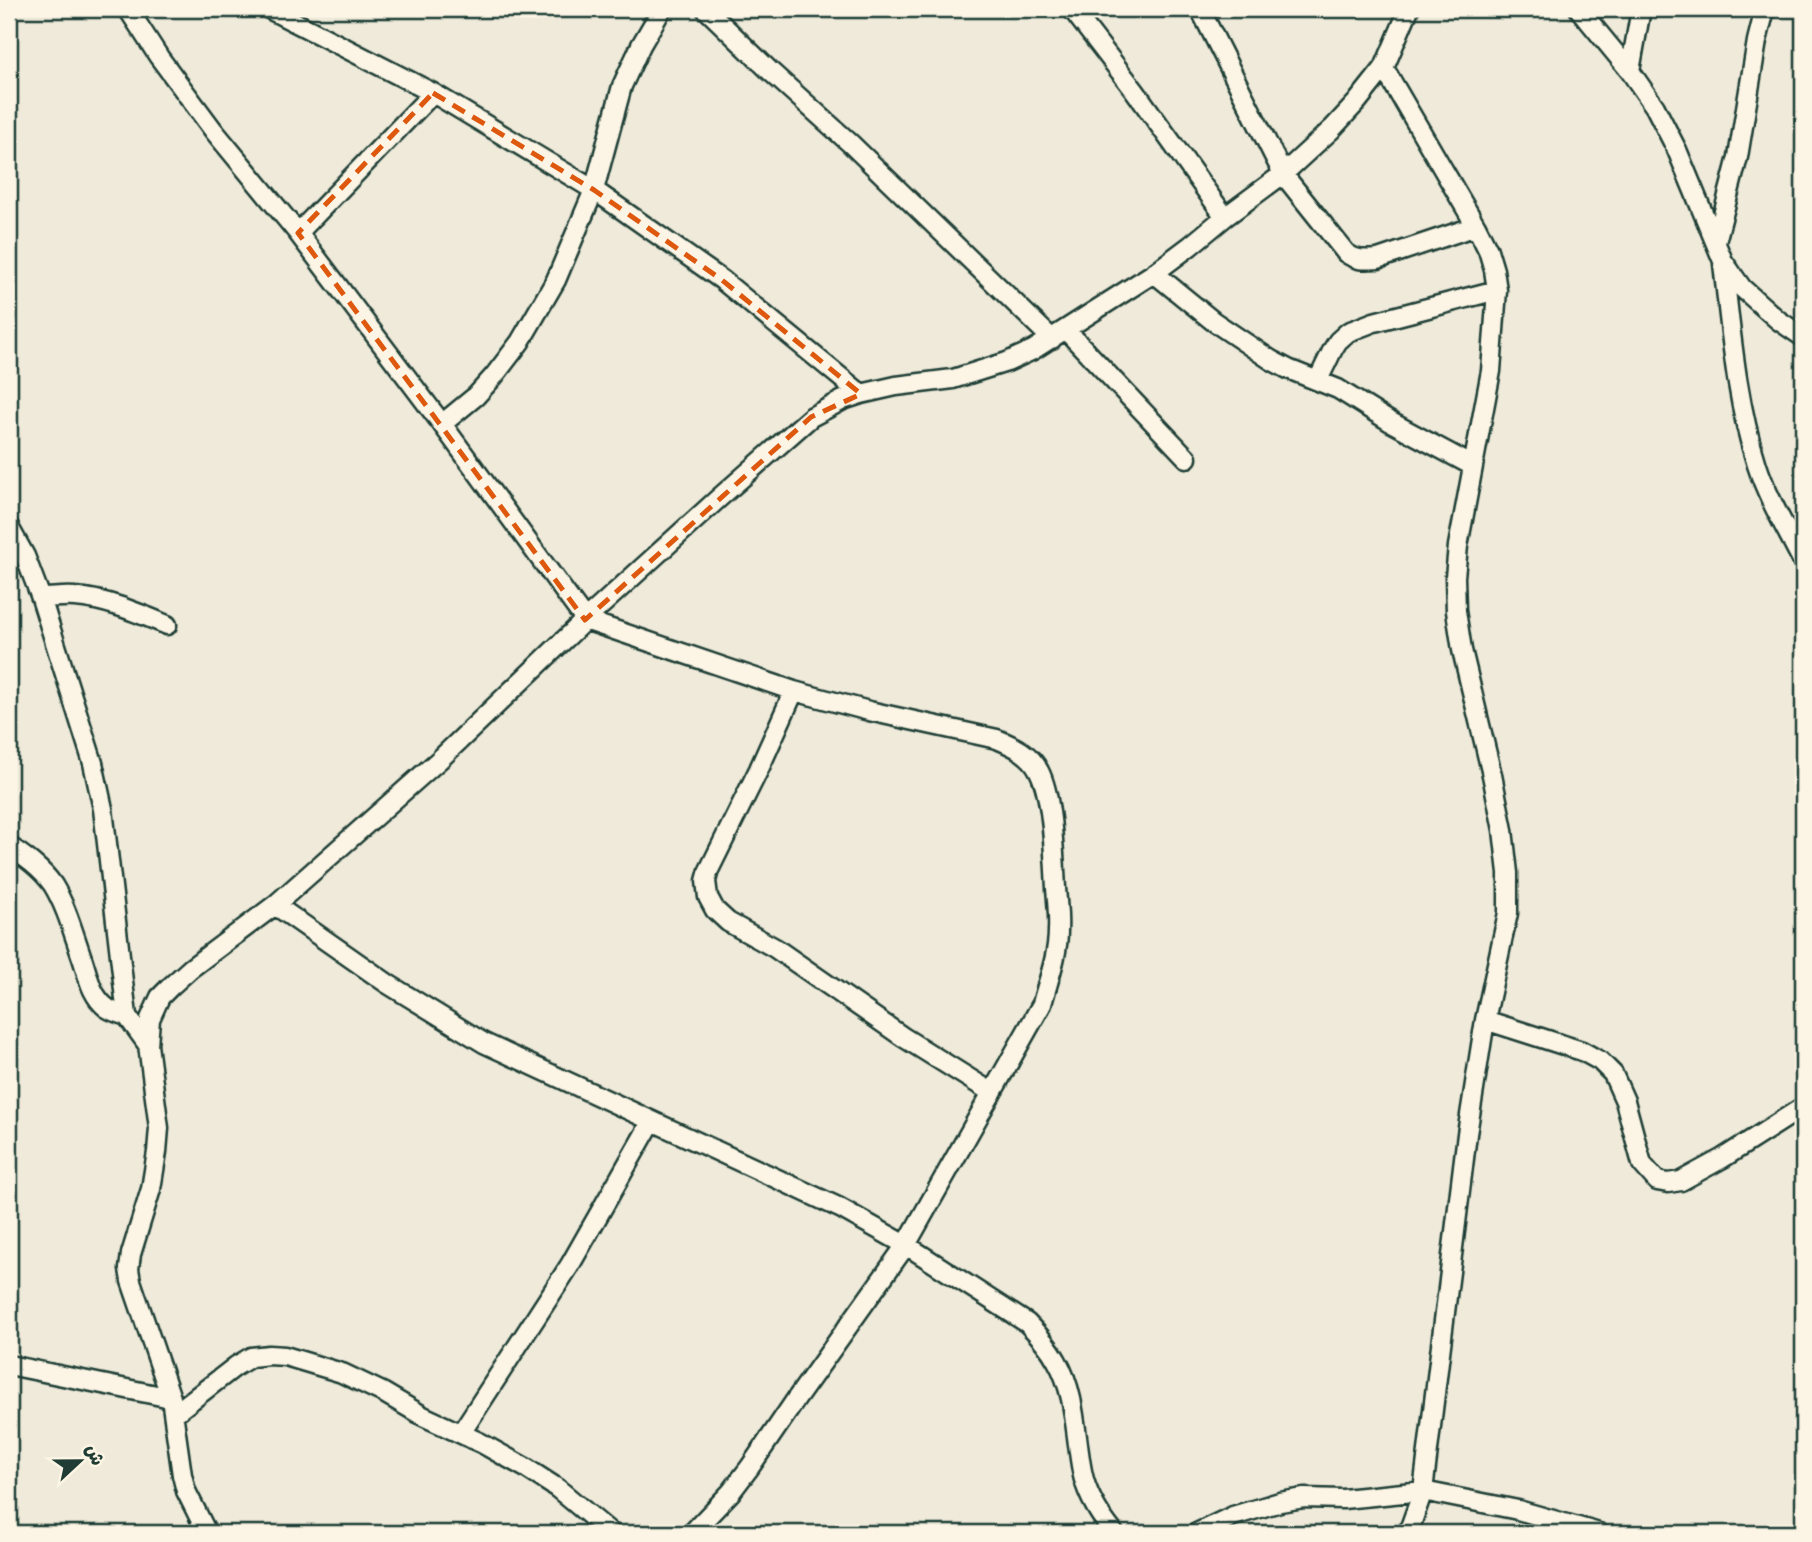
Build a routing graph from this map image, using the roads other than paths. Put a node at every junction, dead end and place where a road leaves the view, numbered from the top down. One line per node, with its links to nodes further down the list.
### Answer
1 (128, 9): 18 (street)
2 (269, 9): 13 (street)
3 (662, 9): 15 (street)
4 (1072, 9): 16 (street)
5 (1200, 9): 14 (street)
6 (1409, 9): 11 (street)
7 (1579, 9): 12 (street)
8 (1641, 9): 12 (street)
9 (1765, 9): 19 (street)
10 (711, 10): 23 (street)
11 (1384, 68): 14 (street); 17 (street)
12 (1630, 71): 19 (street)
13 (433, 93): 15 (street); 18 (street)
14 (1283, 174): 16 (street); 17 (street)
15 (594, 190): 26 (street); 27 (street)
16 (1224, 217): 21 (street)
17 (1476, 226): 22 (street)
18 (298, 233): 27 (street)
19 (1716, 242): 20 (street)
20 (1723, 261): 24 (street); 31 (street)
21 (1154, 273): 23 (street); 25 (street)
22 (1497, 290): 25 (street); 29 (street)
23 (1059, 335): 26 (street); 28 (street)
24 (1803, 337)
25 (1318, 380): 29 (street)
26 (861, 394): 33 (street)
27 (442, 424): 33 (street)
28 (1187, 458)
29 (1473, 466): 39 (street)
30 (9, 527): 32 (street)
31 (1803, 562)
32 (41, 598): 34 (street); 38 (street)
33 (585, 620): 35 (street); 37 (street)
34 (167, 625)
35 (794, 691): 41 (street); 41 (street)
36 (9, 846): 38 (street)
37 (275, 905): 40 (street); 43 (street)
38 (127, 1016): 40 (street)
39 (1485, 1020): 42 (street); 48 (street)
40 (148, 1045): 46 (street)
41 (992, 1092): 44 (street)
42 (1803, 1107)
43 (652, 1121): 44 (street); 47 (street)
44 (906, 1245): 51 (street); 52 (street)
45 (9, 1365): 46 (street)
46 (173, 1406): 47 (street); 49 (street)
47 (461, 1433): 50 (street)
48 (1423, 1491): 53 (street); 54 (street); 55 (street)
49 (207, 1533)
50 (611, 1533)
51 (692, 1533)
52 (1114, 1533)
53 (1196, 1533)
54 (1408, 1533)
55 (1599, 1533)

